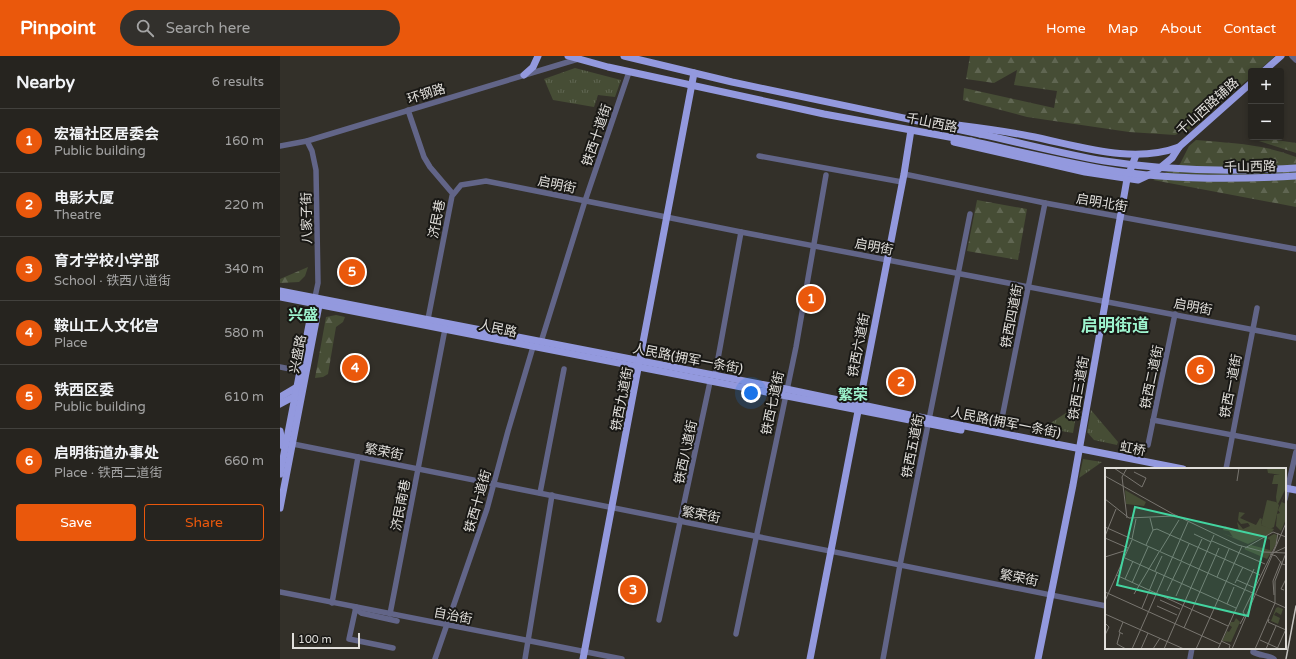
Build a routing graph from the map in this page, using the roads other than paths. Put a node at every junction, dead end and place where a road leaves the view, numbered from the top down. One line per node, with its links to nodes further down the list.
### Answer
1 (538, 56): 11 (main road)
2 (568, 56): 6 (main road, 千山西路)
3 (624, 56): 10 (main road, 千山西路)
4 (1281, 56): 8 (main road)
5 (1292, 56): 7 (street)
6 (579, 59): 9 (main road, 千山西路); 11 (street, 环钢路)
7 (1296, 60)
8 (1267, 68)
9 (629, 72): 12 (main road, 千山西路); 33 (street, 铁西十道街)
10 (694, 73): 12 (main road, 铁西九道街); 15 (main road, 千山西路)
11 (524, 75): 14 (street, 环钢路)
12 (692, 86): 16 (main road, 千山西路); 37 (main road, 铁西九道街)
13 (1248, 86): 20 (main road, 千山西路辅路)
14 (408, 110): 18 (street, 环钢路); 32 (street, 济民巷)
15 (913, 119): 21 (main road); 23 (main road, 千山西路, bridge)
16 (911, 130): 17 (main road, 千山西路); 24 (main road, 铁西六道街)
17 (923, 132): 26 (main road); 27 (main road, 千山西路, bridge)
18 (307, 141): 19 (street, 环钢路); 46 (street, 八家子街)
19 (280, 146)
20 (1179, 147): 21 (main road); 29 (main road)
21 (1136, 155): 28 (main road, 铁西三道街)
22 (759, 156): 30 (street)
23 (1296, 168)
24 (904, 174): 30 (main road, 铁西六道街); 34 (street, 启明北街)
25 (826, 175): 39 (street, 铁西七道街)
26 (1104, 175): 28 (main road); 31 (main road)
27 (1296, 176)
28 (1128, 179): 29 (main road); 31 (main road, 铁西三道街)
29 (1138, 180): 31 (main road)
30 (902, 182): 41 (main road, 铁西六道街)
31 (1125, 192): 36 (main road, 铁西三道街)
32 (453, 194): 33 (street, 启明街); 50 (street, 济民巷)
33 (585, 201): 37 (street, 启明街); 54 (street, 铁西十道街)
34 (1044, 203): 36 (street, 启明北街); 43 (street, 铁西四道街)
35 (970, 214): 42 (street, 铁西五道街)
36 (1121, 216): 40 (street, 启明北街); 47 (main road, 铁西三道街)
37 (667, 217): 38 (street, 启明街); 56 (main road, 铁西九道街)
38 (741, 232): 39 (street, 启明街); 60 (street)
39 (814, 246): 41 (street, 启明街); 63 (street, 铁西七道街)
40 (1296, 248)
41 (886, 260): 42 (street, 启明街); 67 (main road, 铁西六道街)
42 (957, 273): 43 (street, 启明街); 69 (street, 铁西五道街)
43 (1028, 286): 47 (street, 启明街); 71 (street, 铁西四道街)
44 (280, 291): 46 (main road, 人民路(拥军一条街))
45 (280, 297): 46 (main road, 人民路)
46 (317, 301): 50 (main road, 人民路(拥军一条街)); 51 (main road, 人民路); 59 (main road, 兴盛路); 73 (main road, 兴盛路)
47 (1106, 301): 49 (street, 启明街); 76 (main road, 铁西三道街)
48 (1257, 308): 52 (street, 铁西一道街)
49 (1175, 314): 52 (street, 启明街); 68 (street, 铁西二道街)
50 (428, 319): 54 (main road, 人民路(拥军一条街))
51 (445, 329): 55 (main road, 人民路); 82 (street, 济民南巷)
52 (1252, 329): 53 (street, 启明街); 72 (street, 铁西一道街)
53 (1296, 338)
54 (541, 342): 56 (main road, 人民路(拥军一条街))
55 (533, 347): 56 (main road, 人民路); 84 (street, 铁西十道街)
56 (640, 365): 60 (main road, 人民路(拥军一条街)); 61 (main road, 人民路); 91 (main road, 铁西九道街)
57 (280, 367): 59 (street)
58 (564, 369): 87 (street)
59 (300, 371): 62 (main road, 兴盛路)
60 (715, 375): 63 (main road, 人民路(拥军一条街))
61 (710, 382): 63 (main road, 人民路); 92 (street, 铁西八道街)
62 (297, 387): 64 (main road, 兴盛路); 65 (main road)
63 (786, 392): 67 (main road, 人民路(拥军一条街)); 93 (street, 铁西七道街)
64 (295, 396): 66 (main road); 78 (main road, 兴盛路)
65 (280, 397)
66 (280, 404)
67 (859, 407): 69 (main road, 人民路(拥军一条街)); 94 (main road, 铁西六道街)
68 (1153, 420): 72 (street); 74 (street, 铁西二道街)
69 (928, 422): 71 (main road, 人民路(拥军一条街)); 76 (main road); 95 (street, 铁西五道街)
70 (280, 431): 78 (main road)
71 (999, 433): 76 (main road, 人民路(拥军一条街))
72 (1232, 436): 75 (street); 81 (street, 铁西一道街)
73 (293, 444): 79 (street, 繁荣街); 90 (main road, 兴盛路)
74 (1148, 445)
75 (1296, 448)
76 (1079, 451): 80 (main road, 虹桥); 97 (main road, 铁西三道街)
77 (1296, 452): 89 (street)
78 (284, 453): 83 (main road, 兴盛路)
79 (358, 457): 82 (street, 繁荣街); 98 (street)
80 (1177, 468)
81 (1226, 468)
82 (418, 469): 84 (street, 繁荣街); 101 (street, 济民南巷)
83 (280, 474)
84 (494, 484): 87 (street, 繁荣街); 104 (street, 铁西十道街)
85 (1286, 488): 86 (main road, bridge)
86 (1296, 490)
87 (540, 493): 88 (street, 繁荣街)
88 (552, 495): 91 (street, 繁荣街); 106 (street)
89 (1286, 495)
90 (280, 508)
91 (612, 508): 92 (street, 繁荣街); 110 (main road, 铁西九道街)
92 (681, 522): 93 (street, 繁荣街); 102 (street, 铁西八道街)
93 (756, 536): 94 (street, 繁荣街); 105 (street, 铁西七道街)
94 (830, 552): 95 (street, 繁荣街); 114 (main road, 铁西六道街)
95 (900, 565): 97 (street, 繁荣街); 115 (street, 铁西五道街)
96 (280, 592): 98 (street, 自治街)
97 (1051, 595): 99 (street, 繁荣街); 116 (main road, 铁西三道街)
98 (332, 603): 100 (street, 自治街)
99 (1105, 606)
100 (356, 608): 101 (street, 自治街); 103 (street); 107 (street)
101 (390, 614): 104 (street, 自治街)
102 (659, 620)
103 (397, 621)
104 (447, 625): 106 (street, 自治街); 111 (street, 铁西十道街)
105 (736, 634)
106 (529, 641): 110 (street, 自治街); 112 (street)
107 (393, 648)
108 (1192, 649): 117 (street)
109 (1254, 649): 118 (street)
110 (584, 655): 113 (street, 自治街)
111 (435, 659)
112 (525, 659)
113 (622, 659)
114 (810, 659)
115 (883, 659)
116 (1038, 659)
117 (1190, 659)
118 (1274, 659)

